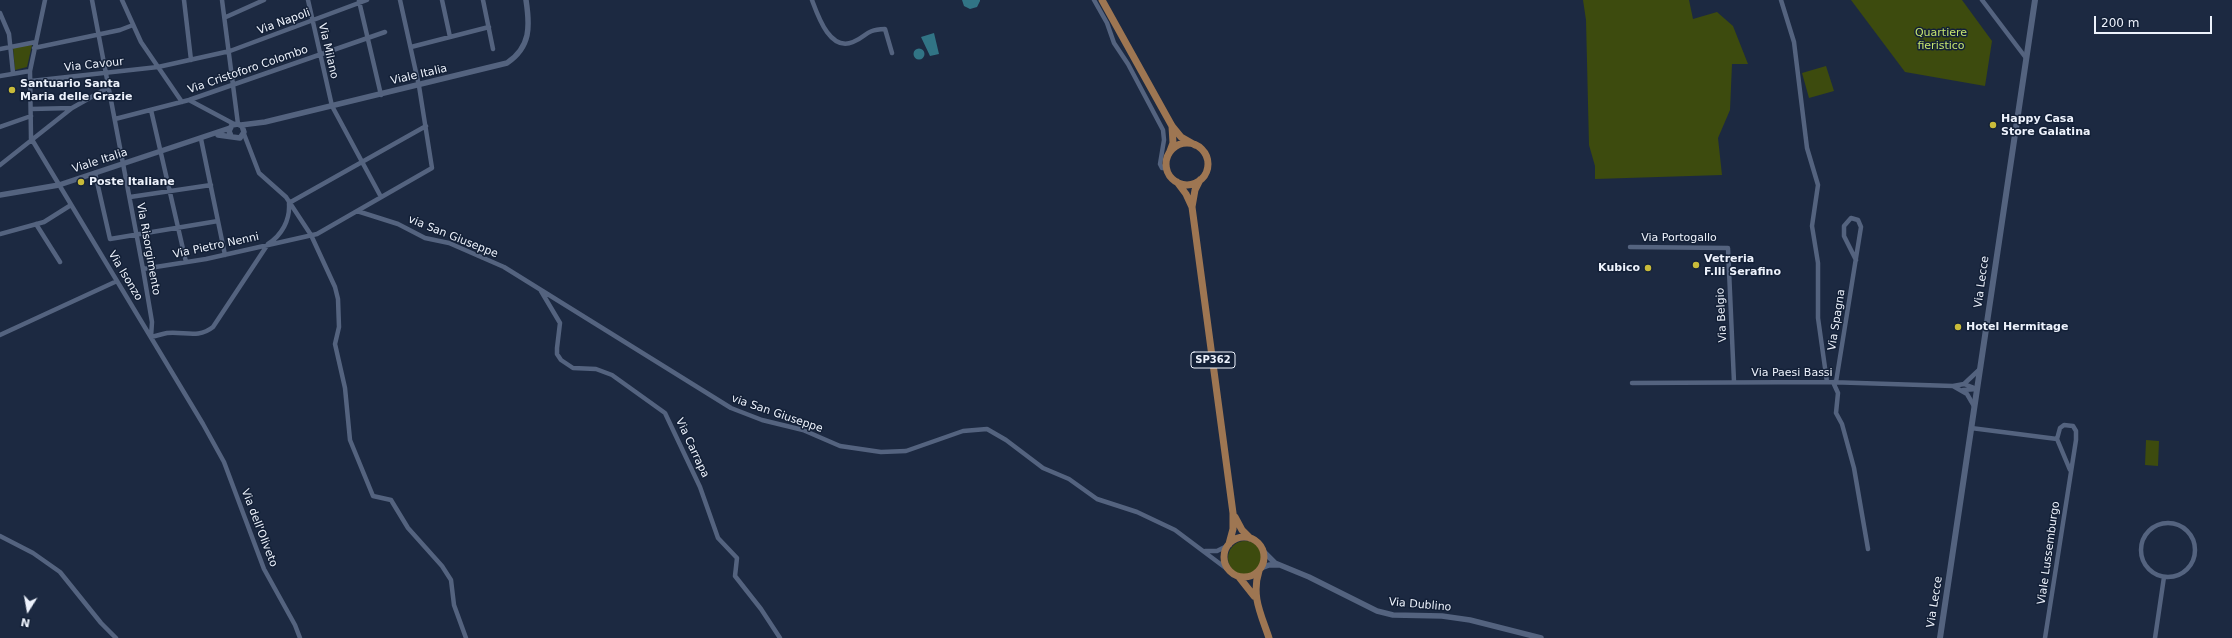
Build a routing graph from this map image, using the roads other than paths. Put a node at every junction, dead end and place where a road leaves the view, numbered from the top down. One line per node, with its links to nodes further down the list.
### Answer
1 (45, 0): 29 (street)
2 (92, 0): 26 (street, Via Risorgimento)
3 (122, 0): 23 (street)
4 (184, 0): 39 (street)
5 (222, 0): 21 (street)
6 (264, 0): 21 (street)
7 (308, 0): 22 (street, Via Milano)
8 (367, 0): 19 (street, Via Napoli)
9 (400, 0): 31 (street)
10 (442, 0): 27 (street)
11 (483, 0): 24 (street)
12 (526, 0): 47 (street, Viale Italia)
13 (812, 0): 36 (street)
14 (1094, 0): 75 (street)
15 (1102, 0): 61 (main road, SP362)
16 (1781, 0): 109 (street)
17 (1982, 0): 38 (street)
18 (2035, 0): 38 (main road, Via Lecce)
19 (359, 1): 22 (street, Via Napoli); 28 (street)
20 (0, 14): 30 (street)
21 (226, 17): 35 (street)
22 (312, 21): 35 (street, Via Napoli); 37 (street, Via Milano)
23 (133, 25): 26 (street); 40 (street)
24 (489, 27): 27 (street); 34 (street)
25 (385, 32): 28 (street, Via Cristoforo Colombo)
26 (99, 35): 32 (street); 43 (street, Via Risorgimento)
27 (450, 37): 31 (street)
28 (368, 38): 37 (street, Via Cristoforo Colombo); 49 (street)
29 (36, 42): 30 (street); 32 (street)
30 (10, 46): 33 (street); 42 (street)
31 (411, 47): 47 (street)
32 (34, 48): 41 (street)
33 (0, 49)
34 (494, 49)
35 (230, 51): 39 (street, Via Napoli); 46 (street)
36 (892, 53)
37 (320, 55): 46 (street, Via Cristoforo Colombo); 52 (street, Via Milano)
38 (2026, 58): 107 (main road, Via Lecce)
39 (191, 60): 40 (street, Via Cavour)
40 (158, 68): 43 (street, Via Cavour); 51 (street)
41 (30, 71): 42 (street); 45 (street)
42 (13, 73): 44 (street)
43 (106, 73): 45 (street, Via Cavour); 48 (street, Via Risorgimento)
44 (0, 76)
45 (31, 81): 54 (street)
46 (234, 83): 50 (street, Via Cristoforo Colombo); 59 (street)
47 (419, 86): 49 (street, Viale Italia); 60 (street)
48 (109, 87): 53 (street); 57 (street, Via Risorgimento)
49 (381, 95): 52 (street, Viale Italia)
50 (189, 100): 51 (street, Via Cristoforo Colombo); 59 (street)
51 (182, 102): 55 (street, Via Cristoforo Colombo)
52 (332, 106): 58 (street, Viale Italia); 72 (street, Via Milano)
53 (72, 108): 54 (street); 65 (street)
54 (31, 109): 56 (street)
55 (151, 110): 57 (street, Via Cristoforo Colombo); 69 (street)
56 (31, 116): 62 (street); 65 (street)
57 (115, 119): 73 (street, Via Risorgimento)
58 (265, 122): 59 (street, Viale Italia); 63 (street, Viale Italia)
59 (236, 125): 63 (street); 64 (street); 66 (street, Viale Italia)
60 (426, 126): 72 (street); 84 (street, Via Pietro Nenni)
61 (1172, 126): 68 (main road, SP362); 70 (main road, SP362)
62 (0, 127)
63 (244, 132): 67 (street, Viale Italia); 71 (street)
64 (231, 136): 66 (street, Viale Italia); 67 (street, Viale Italia)
65 (31, 138): 74 (street); 80 (street, Via Isonzo)
66 (203, 138): 69 (street, Viale Italia); 79 (street)
67 (238, 138): 71 (street)
68 (1195, 145): 70 (main road); 77 (main road, SP362)
69 (162, 152): 73 (street, Viale Italia); 81 (street)
70 (1170, 152): 75 (main road, SP362)
71 (251, 153): 85 (street)
72 (361, 162): 84 (street, Via Milano); 85 (street)
73 (123, 164): 76 (street, Viale Italia); 83 (street, Via Risorgimento)
74 (0, 165)
75 (1167, 168): 78 (main road, SP362)
76 (95, 174): 80 (street, Viale Italia); 93 (street)
77 (1200, 180): 78 (main road); 87 (main road, SP362)
78 (1177, 182): 87 (main road, SP362)
79 (211, 184): 81 (street); 89 (street)
80 (59, 185): 82 (street, Viale Italia); 86 (street, Via Isonzo)
81 (171, 191): 83 (street); 91 (street)
82 (0, 195)
83 (130, 197): 93 (street, Via Risorgimento)
84 (381, 197): 88 (street, Via Pietro Nenni)
85 (289, 203): 94 (street); 95 (street)
86 (71, 205): 90 (street); 103 (street, Via Isonzo)
87 (1192, 207): 121 (main road, SP362)
88 (358, 210): 94 (street, Via Pietro Nenni); 104 (street, via San Giuseppe)
89 (218, 221): 91 (street); 98 (street)
90 (36, 224): 92 (street); 100 (street)
91 (179, 228): 93 (street); 101 (street)
92 (0, 234)
93 (137, 235): 102 (street, Via Risorgimento)
94 (311, 235): 95 (street, Via Pietro Nenni); 136 (street)
95 (268, 244): 98 (street, Via Pietro Nenni); 106 (street)
96 (1630, 247): 97 (street, Via Portogallo)
97 (1728, 248): 108 (street, Via Belgio)
98 (225, 255): 101 (street, Via Pietro Nenni)
99 (1856, 260): 99 (street, Via Spagna); 110 (street, Via Spagna)
100 (60, 262)
101 (186, 262): 102 (street, Via Pietro Nenni)
102 (143, 269): 106 (street, Via Risorgimento)
103 (117, 281): 105 (street); 106 (street, Via Isonzo)
104 (540, 289): 126 (street, via San Giuseppe); 137 (street, Via Carrapa)
105 (0, 335)
106 (151, 337): 117 (street, Via Isonzo)
107 (1980, 369): 112 (street); 115 (main road, Via Lecce)
108 (1734, 382): 109 (street, Via Paesi Bassi); 111 (street, Via Paesi Bassi)
109 (1827, 382): 110 (street, Via Paesi Bassi)
110 (1835, 382): 113 (street, Via Paesi Bassi); 125 (street, Via Spagna)
111 (1632, 383)
112 (1964, 384): 113 (street, Via Paesi Bassi); 115 (street)
113 (1953, 386): 114 (street, Via Paesi Bassi)
114 (1961, 389): 115 (street, Via Paesi Bassi); 116 (street)
115 (1977, 389): 116 (main road, Via Lecce)
116 (1974, 406): 118 (main road, Via Lecce)
117 (203, 424): 135 (street, Via dell'Oliveto)
118 (1971, 428): 119 (street); 140 (main road, Via Lecce)
119 (2057, 439): 120 (street); 120 (street, Viale Lussemburgo)
120 (2070, 470): 141 (street, Viale Lussemburgo)
121 (1233, 513): 123 (main road, SP362); 124 (main road, SP362)
122 (0, 536): 134 (street)
123 (1250, 538): 124 (main road); 127 (main road, SP362)
124 (1228, 545): 126 (street); 130 (main road, SP362)
125 (1868, 549)
126 (1203, 551): 130 (street, via San Giuseppe)
127 (1264, 552): 128 (street, Via Dublino); 129 (main road)
128 (1283, 566): 129 (street, Via Dublino); 139 (street, Via Dublino)
129 (1260, 569): 131 (main road); 133 (main road)
130 (1231, 572): 131 (main road)
131 (1239, 577): 133 (main road)
132 (2164, 577): 132 (street); 142 (street)
133 (1256, 600): 138 (main road)
134 (116, 638)
135 (300, 638)
136 (466, 638)
137 (780, 638)
138 (1269, 638)
139 (1541, 638)
140 (1940, 638)
141 (2045, 638)
142 (2155, 638)

